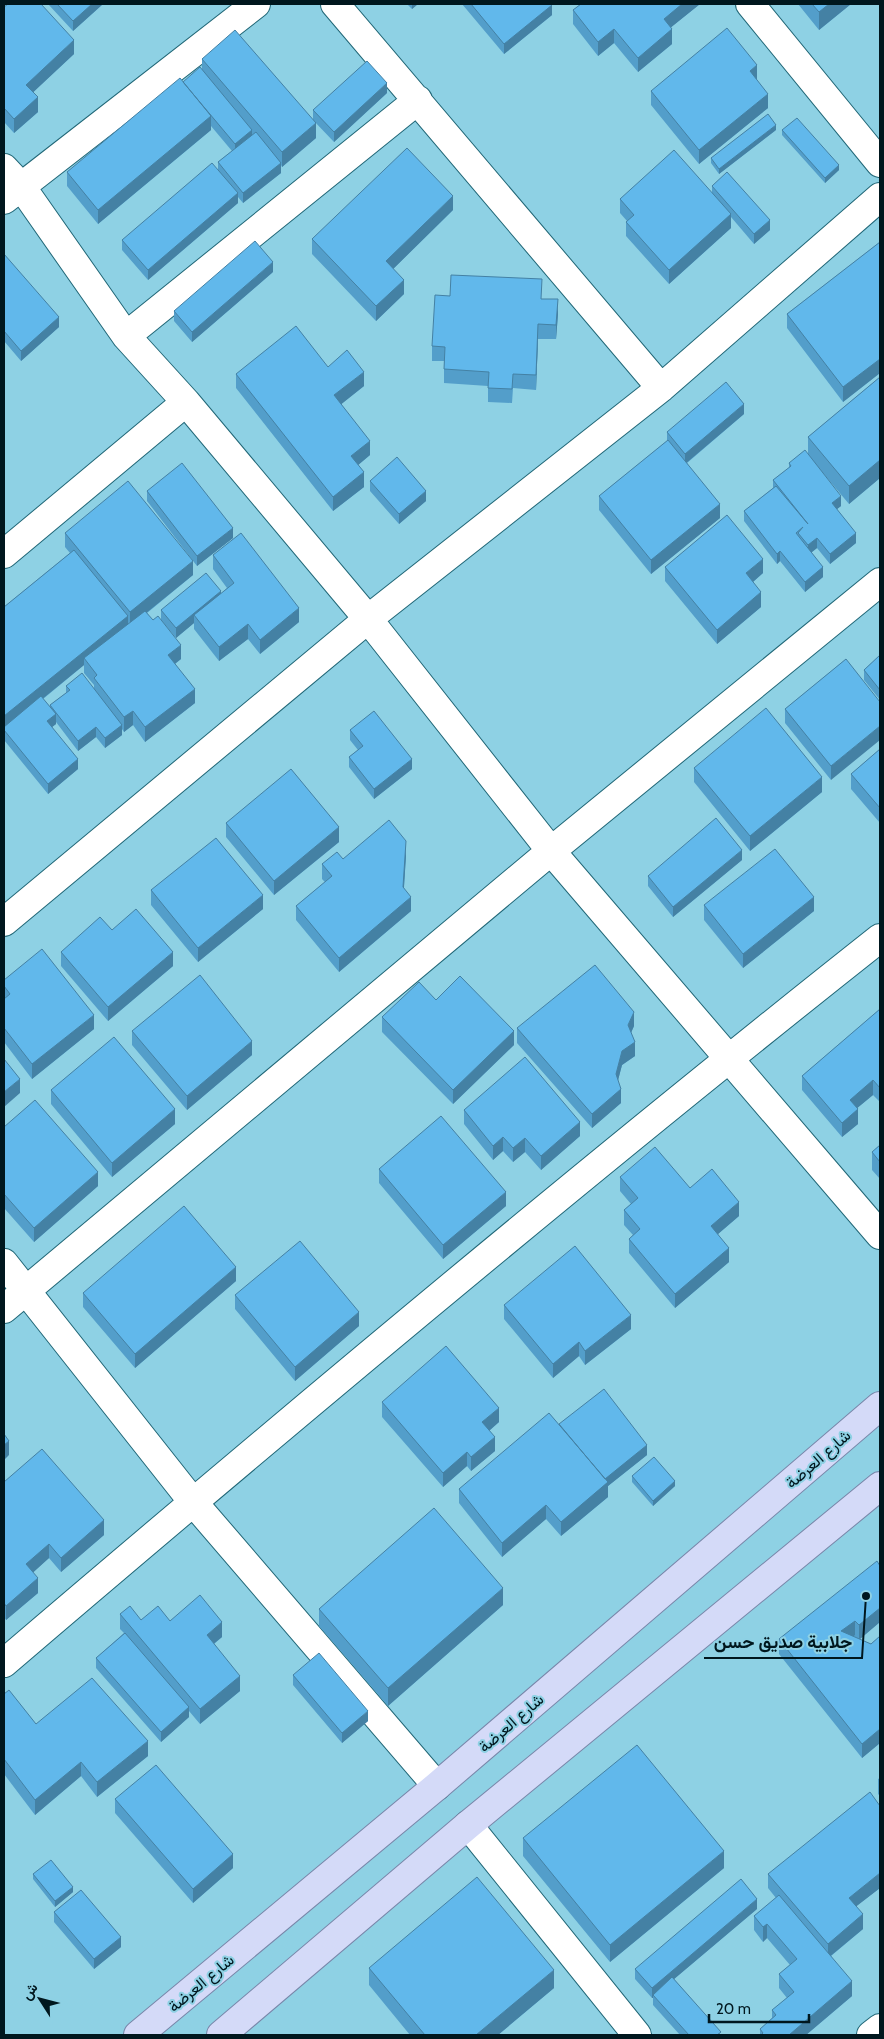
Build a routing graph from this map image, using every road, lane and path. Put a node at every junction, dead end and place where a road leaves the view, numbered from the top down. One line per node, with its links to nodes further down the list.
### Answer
1 (256, 4): 6 (street)
2 (335, 4): 4 (street)
3 (750, 4): 5 (street)
4 (418, 100): 8 (street); 9 (street)
5 (880, 163)
6 (9, 184): 8 (street)
7 (880, 197): 9 (street)
8 (126, 336): 10 (street)
9 (661, 388): 13 (street)
10 (186, 402): 11 (street); 13 (street)
11 (4, 554)
12 (880, 582): 14 (street)
13 (368, 619): 14 (street); 15 (street)
14 (551, 851): 17 (street); 20 (street)
15 (4, 922)
16 (880, 938): 17 (street)
17 (728, 1059): 18 (street); 24 (street)
18 (880, 1235)
19 (4, 1263): 20 (street)
20 (26, 1290): 21 (street); 24 (street)
21 (4, 1309)
22 (880, 1406): 26 (main road, شارع العرضة)
23 (880, 1486): 27 (main road)
24 (193, 1502): 25 (street); 26 (street)
25 (4, 1663)
26 (437, 1786): 29 (main road, شارع العرضة)
27 (468, 1825): 30 (main road); 31 (street)
28 (880, 2028): 32 (street)
29 (138, 2035)
30 (221, 2035)
31 (636, 2035)
32 (871, 2035)

